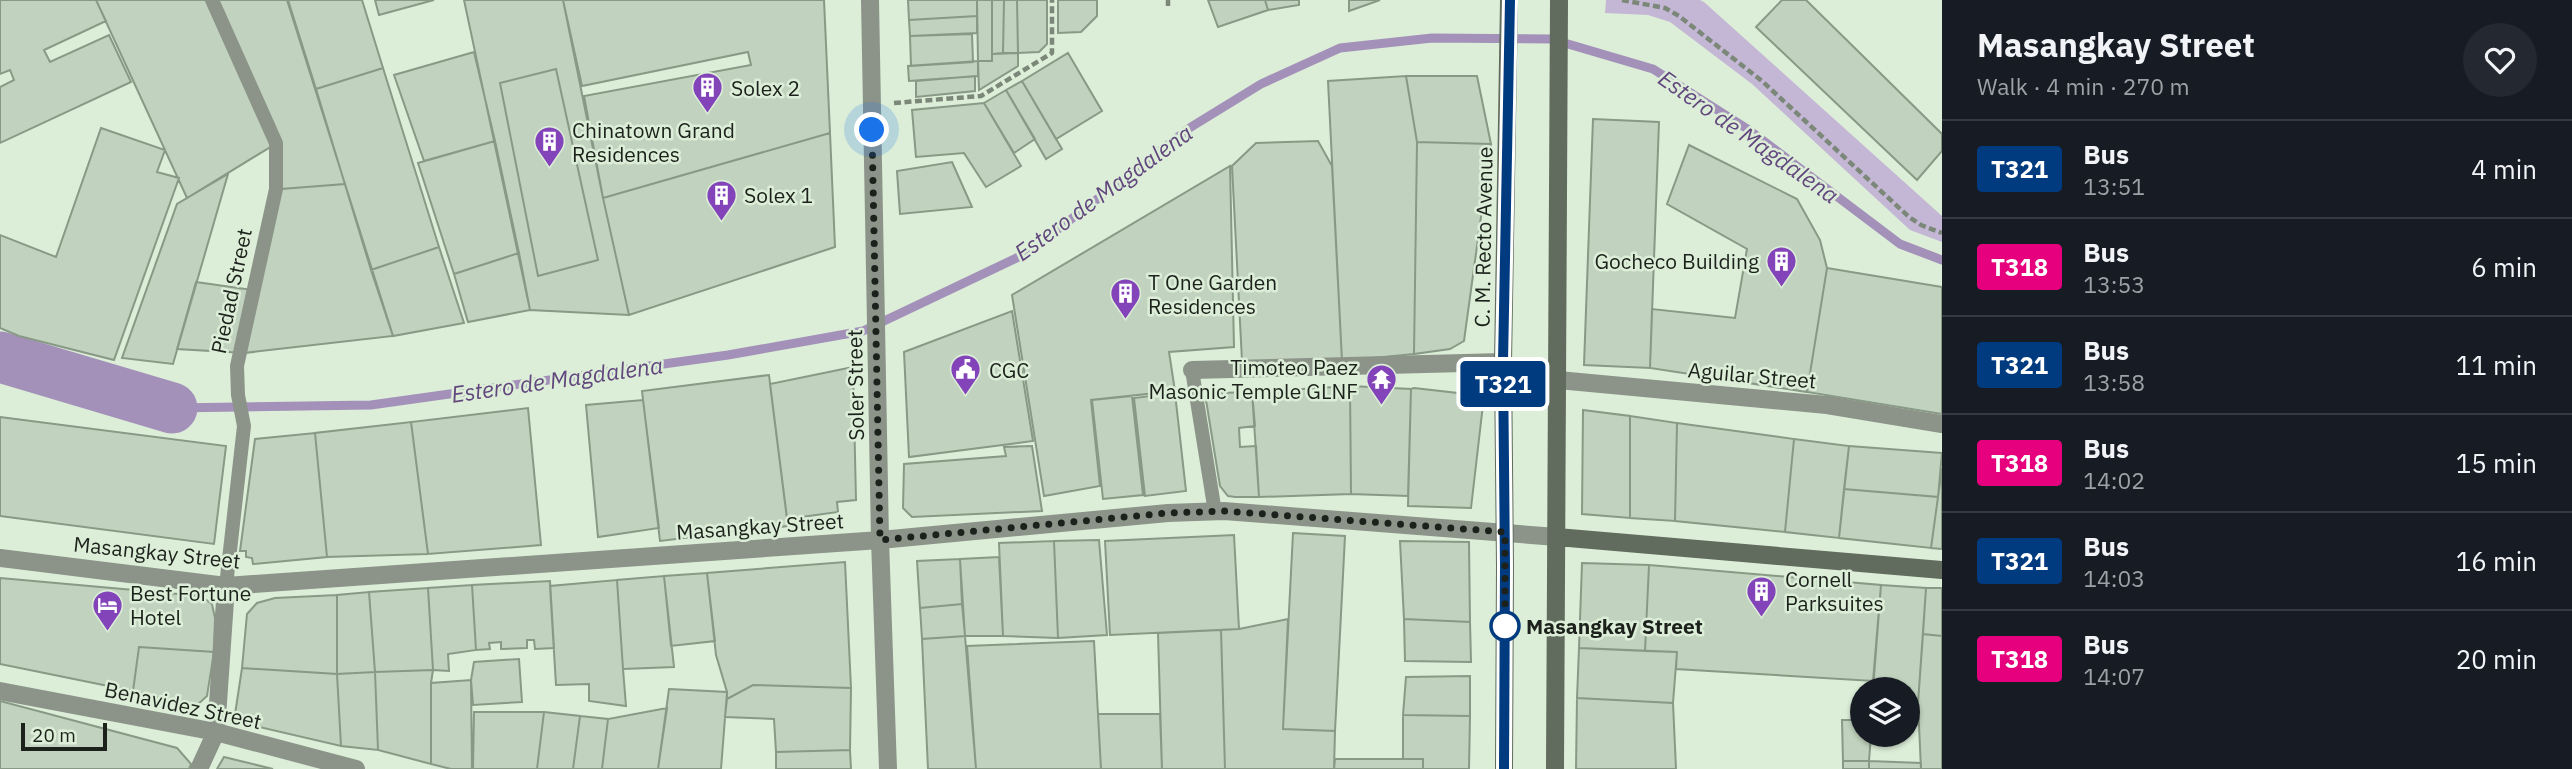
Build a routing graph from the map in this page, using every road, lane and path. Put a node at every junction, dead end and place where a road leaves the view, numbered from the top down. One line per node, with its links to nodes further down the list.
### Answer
1 (212, 0): 19 (lane, Piedad Street)
2 (870, 0): 7 (street, Soler Street)
3 (1052, 0): 7 (path)
4 (1510, 0): 9 (main road, C. M. Recto Avenue)
5 (1622, 0): 8 (path)
6 (1559, 2): 11 (main road)
7 (872, 105): 16 (street, Soler Street)
8 (1942, 233)
9 (1503, 362): 10 (street); 14 (main road, C. M. Recto Avenue)
10 (1192, 370): 13 (lane)
11 (1558, 380): 12 (street, Aguilar Street); 15 (main road)
12 (1942, 424)
13 (1215, 512): 14 (street, Masangkay Street); 16 (street, Masangkay Street)
14 (1505, 532): 15 (street, Masangkay Street); 25 (main road, C. M. Recto Avenue)
15 (1557, 537): 18 (main road, Masangkay Street); 26 (main road)
16 (880, 540): 19 (street, Masangkay Street); 24 (street, Soler Street)
17 (0, 558): 19 (street, Masangkay Street)
18 (1942, 570)
19 (226, 586): 21 (street, Piedad Street)
20 (0, 691): 21 (street, Benavidez Street)
21 (216, 732): 22 (street, Piedad Street); 23 (street, Benavidez Street)
22 (199, 769)
23 (356, 769)
24 (888, 769)
25 (1504, 769)
26 (1555, 769)

